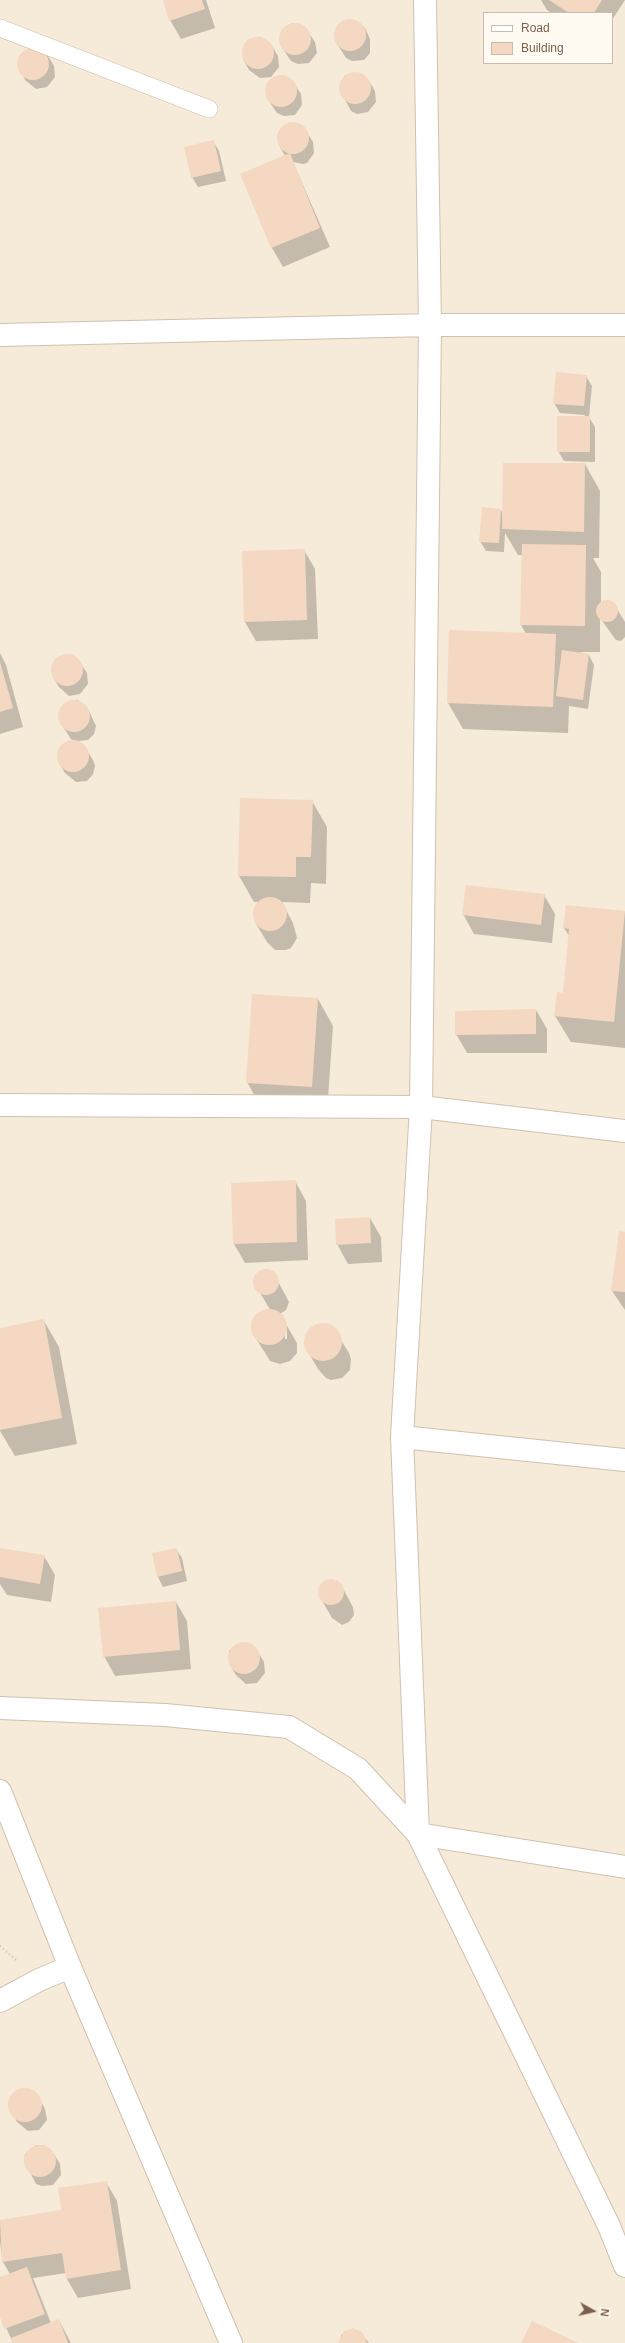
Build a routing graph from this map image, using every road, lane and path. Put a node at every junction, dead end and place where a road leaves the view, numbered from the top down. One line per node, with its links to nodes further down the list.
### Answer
1 (425, 0): 4 (street)
2 (0, 28): 3 (lane)
3 (209, 109)
4 (430, 325): 5 (street); 6 (street); 8 (street)
5 (625, 325)
6 (0, 335)
7 (0, 1105): 8 (street)
8 (421, 1107): 9 (street); 10 (street)
9 (625, 1131)
10 (402, 1437): 11 (street); 14 (street)
11 (625, 1460)
12 (0, 1708): 14 (street)
13 (0, 1791): 16 (street)
14 (418, 1834): 15 (street); 18 (street)
15 (625, 1867)
16 (70, 1967): 17 (street); 20 (street)
17 (0, 2001)
18 (617, 2227): 19 (street)
19 (625, 2266)
20 (232, 2343)

